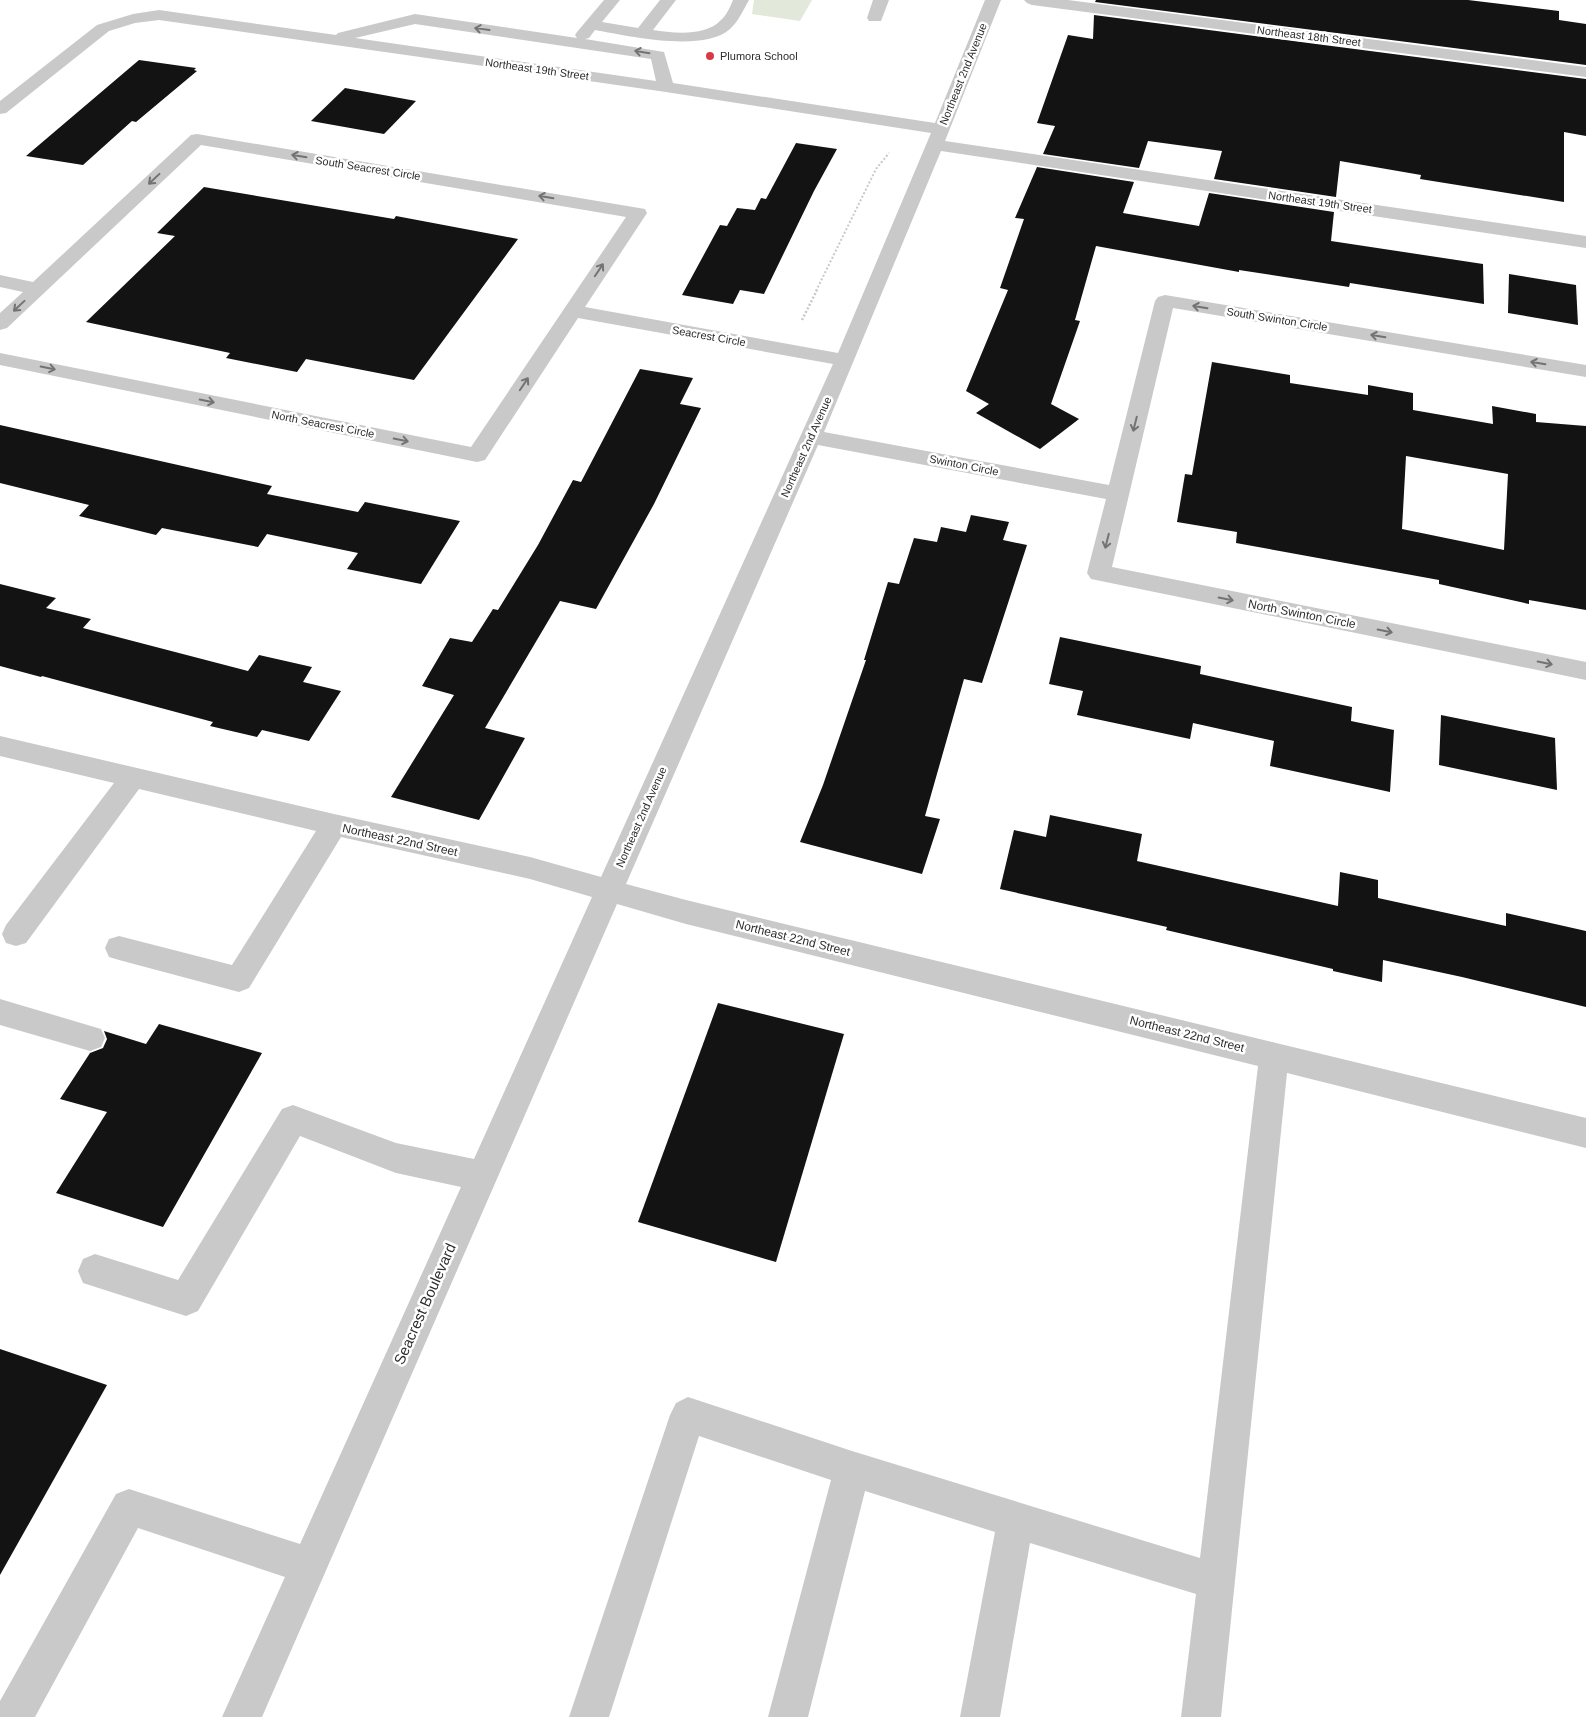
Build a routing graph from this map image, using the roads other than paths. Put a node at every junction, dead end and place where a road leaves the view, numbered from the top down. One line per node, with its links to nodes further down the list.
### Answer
1 (612, 0): 8 (street)
2 (668, 0): 9 (street)
3 (741, 0): 9 (street)
4 (881, 0): 7 (street)
5 (993, 0): 16 (street, Northeast 2nd Avenue)
6 (1032, 0): 12 (street, Northeast 18th Street)
7 (875, 18)
8 (592, 25): 9 (street); 11 (street)
9 (643, 32)
10 (327, 40): 11 (street, one-way to 10); 13 (street, Northeast 19th Street); 14 (street, Northeast 19th Street)
11 (577, 42): 13 (street, one-way to 11)
12 (1586, 72)
13 (666, 87): 16 (street, Northeast 19th Street)
14 (8, 95): 15 (street, Northeast 19th Street)
15 (0, 109)
16 (939, 136): 17 (street, Northeast 19th Street); 23 (street, Northeast 2nd Avenue)
17 (1586, 242)
18 (0, 281): 19 (street)
19 (38, 289): 20 (street, South Seacrest Circle, one-way to 19); 21 (street, one-way to 21)
20 (572, 311): 22 (street, North Seacrest Circle, one-way to 20); 23 (street, Seacrest Circle)
21 (0, 324)
22 (0, 358)
23 (845, 360): 25 (street, Northeast 2nd Avenue)
24 (1586, 371): 26 (street, South Swinton Circle, one-way to 26)
25 (810, 437): 26 (street, Swinton Circle); 31 (street, Northeast 2nd Avenue)
26 (1118, 494): 27 (street, North Swinton Circle, one-way to 27)
27 (1586, 671)
28 (0, 746): 29 (street, Northeast 22nd Street)
29 (133, 778): 30 (street, Northeast 22nd Street); 32 (street)
30 (334, 825): 31 (street, Northeast 22nd Street); 33 (street)
31 (609, 890): 36 (street, Northeast 22nd Street); 38 (street, Seacrest Boulevard)
32 (16, 934)
33 (119, 948)
34 (0, 1012): 35 (street)
35 (90, 1038)
36 (1274, 1055): 37 (street, Northeast 22nd Street); 43 (street)
37 (1586, 1132)
38 (482, 1176): 39 (street); 42 (street, Seacrest Boulevard)
39 (95, 1271)
40 (852, 1469): 41 (street); 47 (street); 48 (street)
41 (1016, 1519): 43 (street); 49 (street)
42 (309, 1566): 45 (street); 46 (street, Seacrest Boulevard)
43 (1216, 1582): 50 (street)
44 (0, 1713): 45 (street)
45 (12, 1717)
46 (242, 1717)
47 (589, 1717)
48 (788, 1717)
49 (980, 1717)
50 (1200, 1717)

